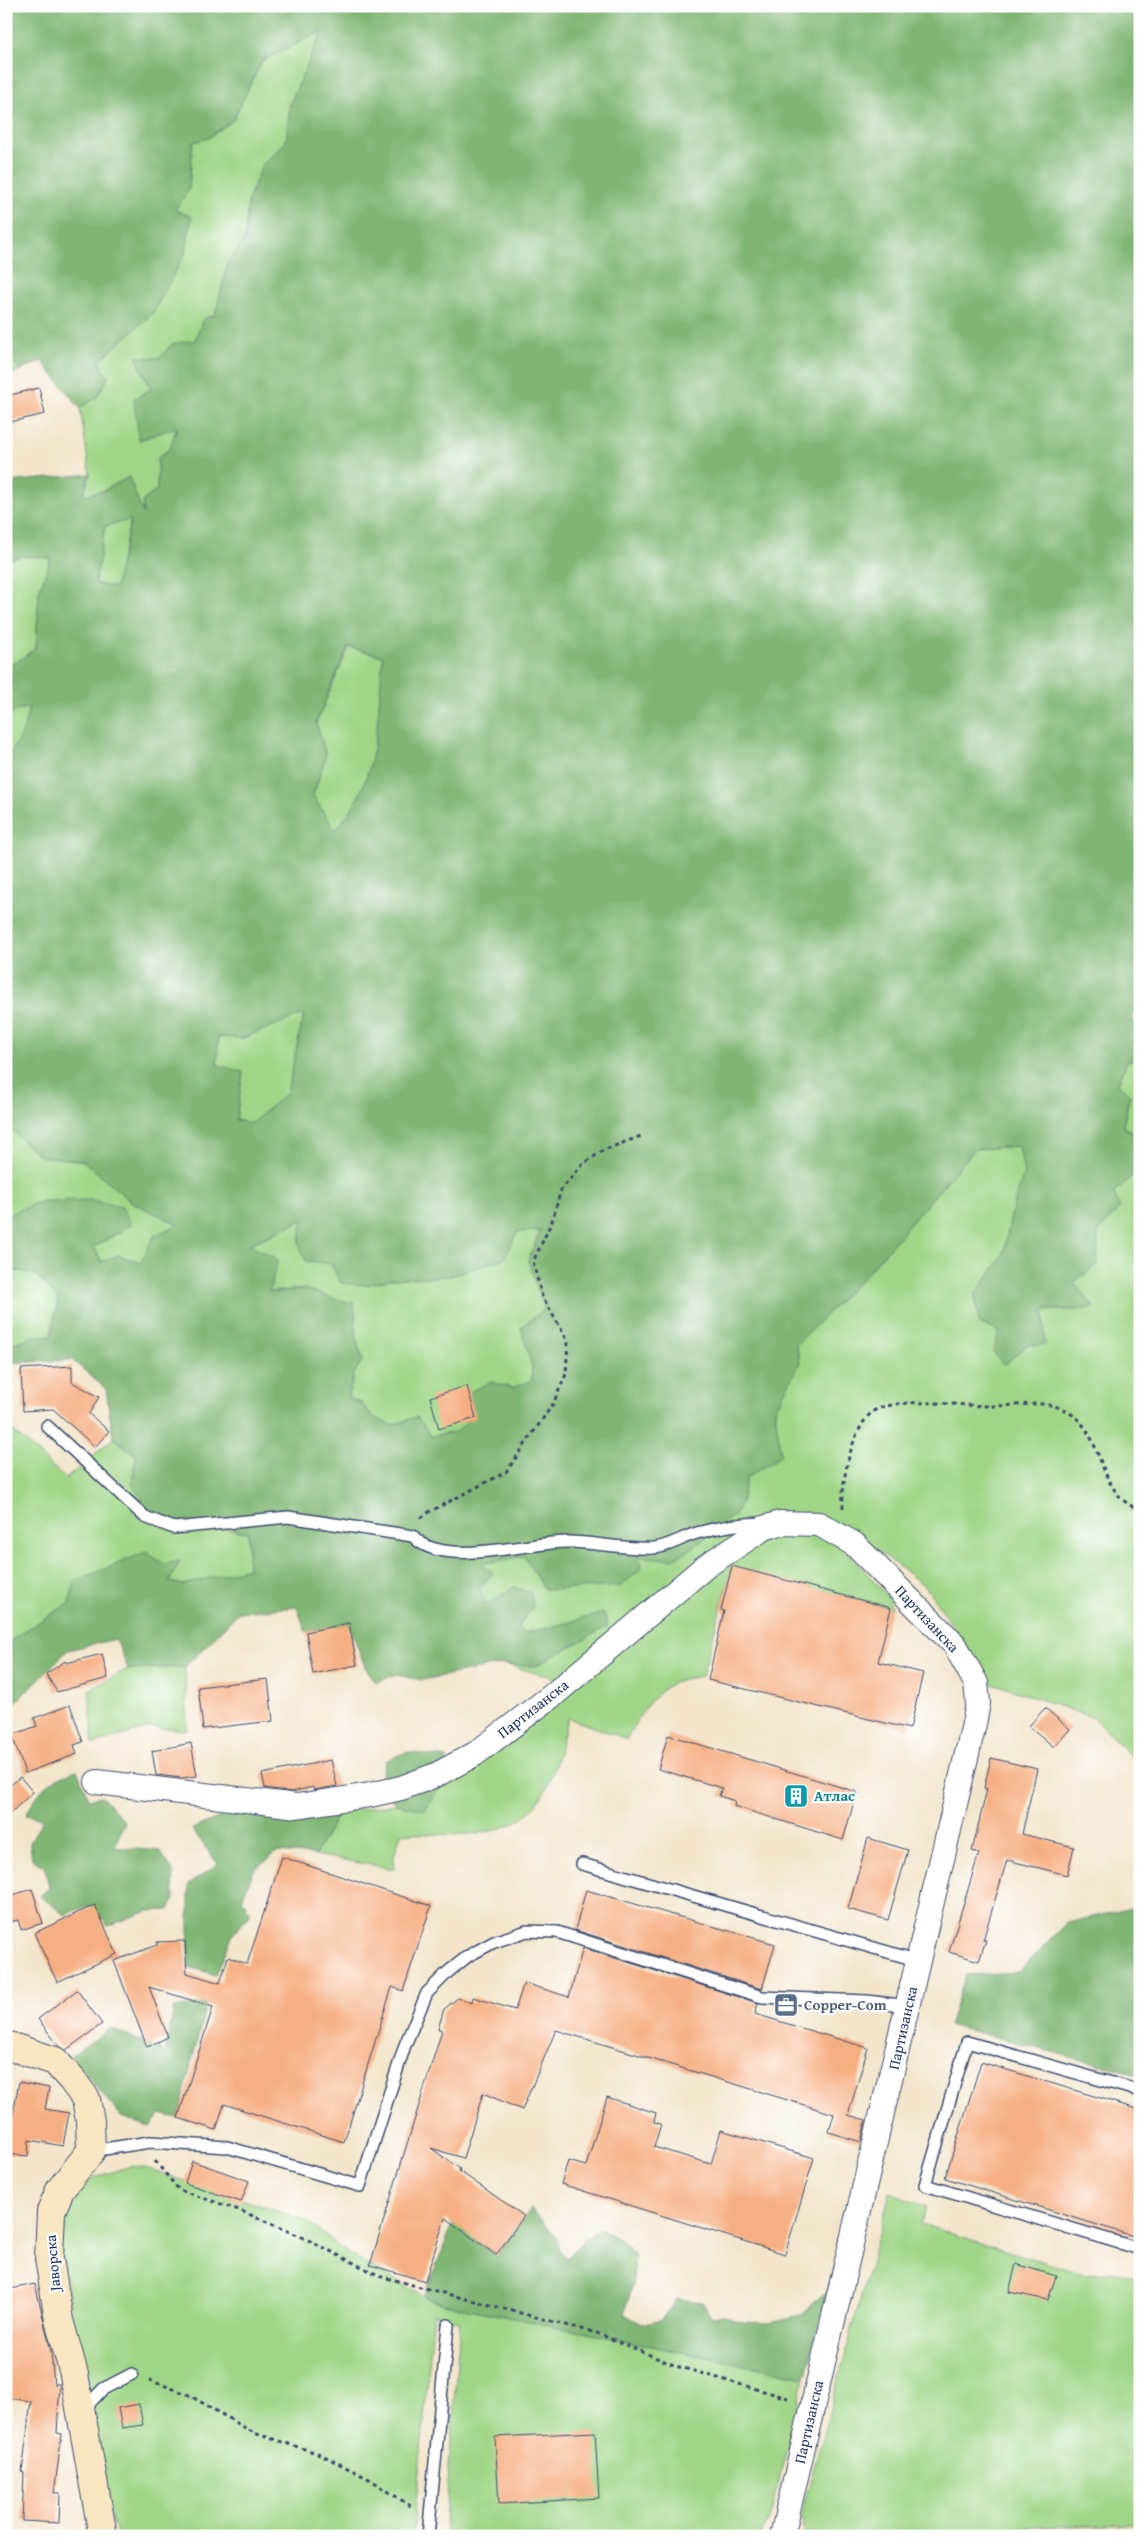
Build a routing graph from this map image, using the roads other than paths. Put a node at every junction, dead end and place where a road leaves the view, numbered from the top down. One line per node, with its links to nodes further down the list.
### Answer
1 (47, 1426): 2 (lane)
2 (780, 1523): 3 (street, Партизанска); 5 (street, Партизанска)
3 (97, 1782)
4 (582, 1864): 5 (lane)
5 (919, 1961): 6 (street, Партизанска)
6 (908, 2006): 9 (lane); 16 (street, Партизанска)
7 (6, 2045): 9 (street)
8 (1140, 2091): 10 (lane)
9 (91, 2151): 13 (street, Јаворска)
10 (1140, 2249)
11 (448, 2325): 15 (lane)
12 (132, 2374): 13 (lane)
13 (81, 2413): 14 (street, Јаворска)
14 (103, 2536)
15 (428, 2536)
16 (782, 2536)

